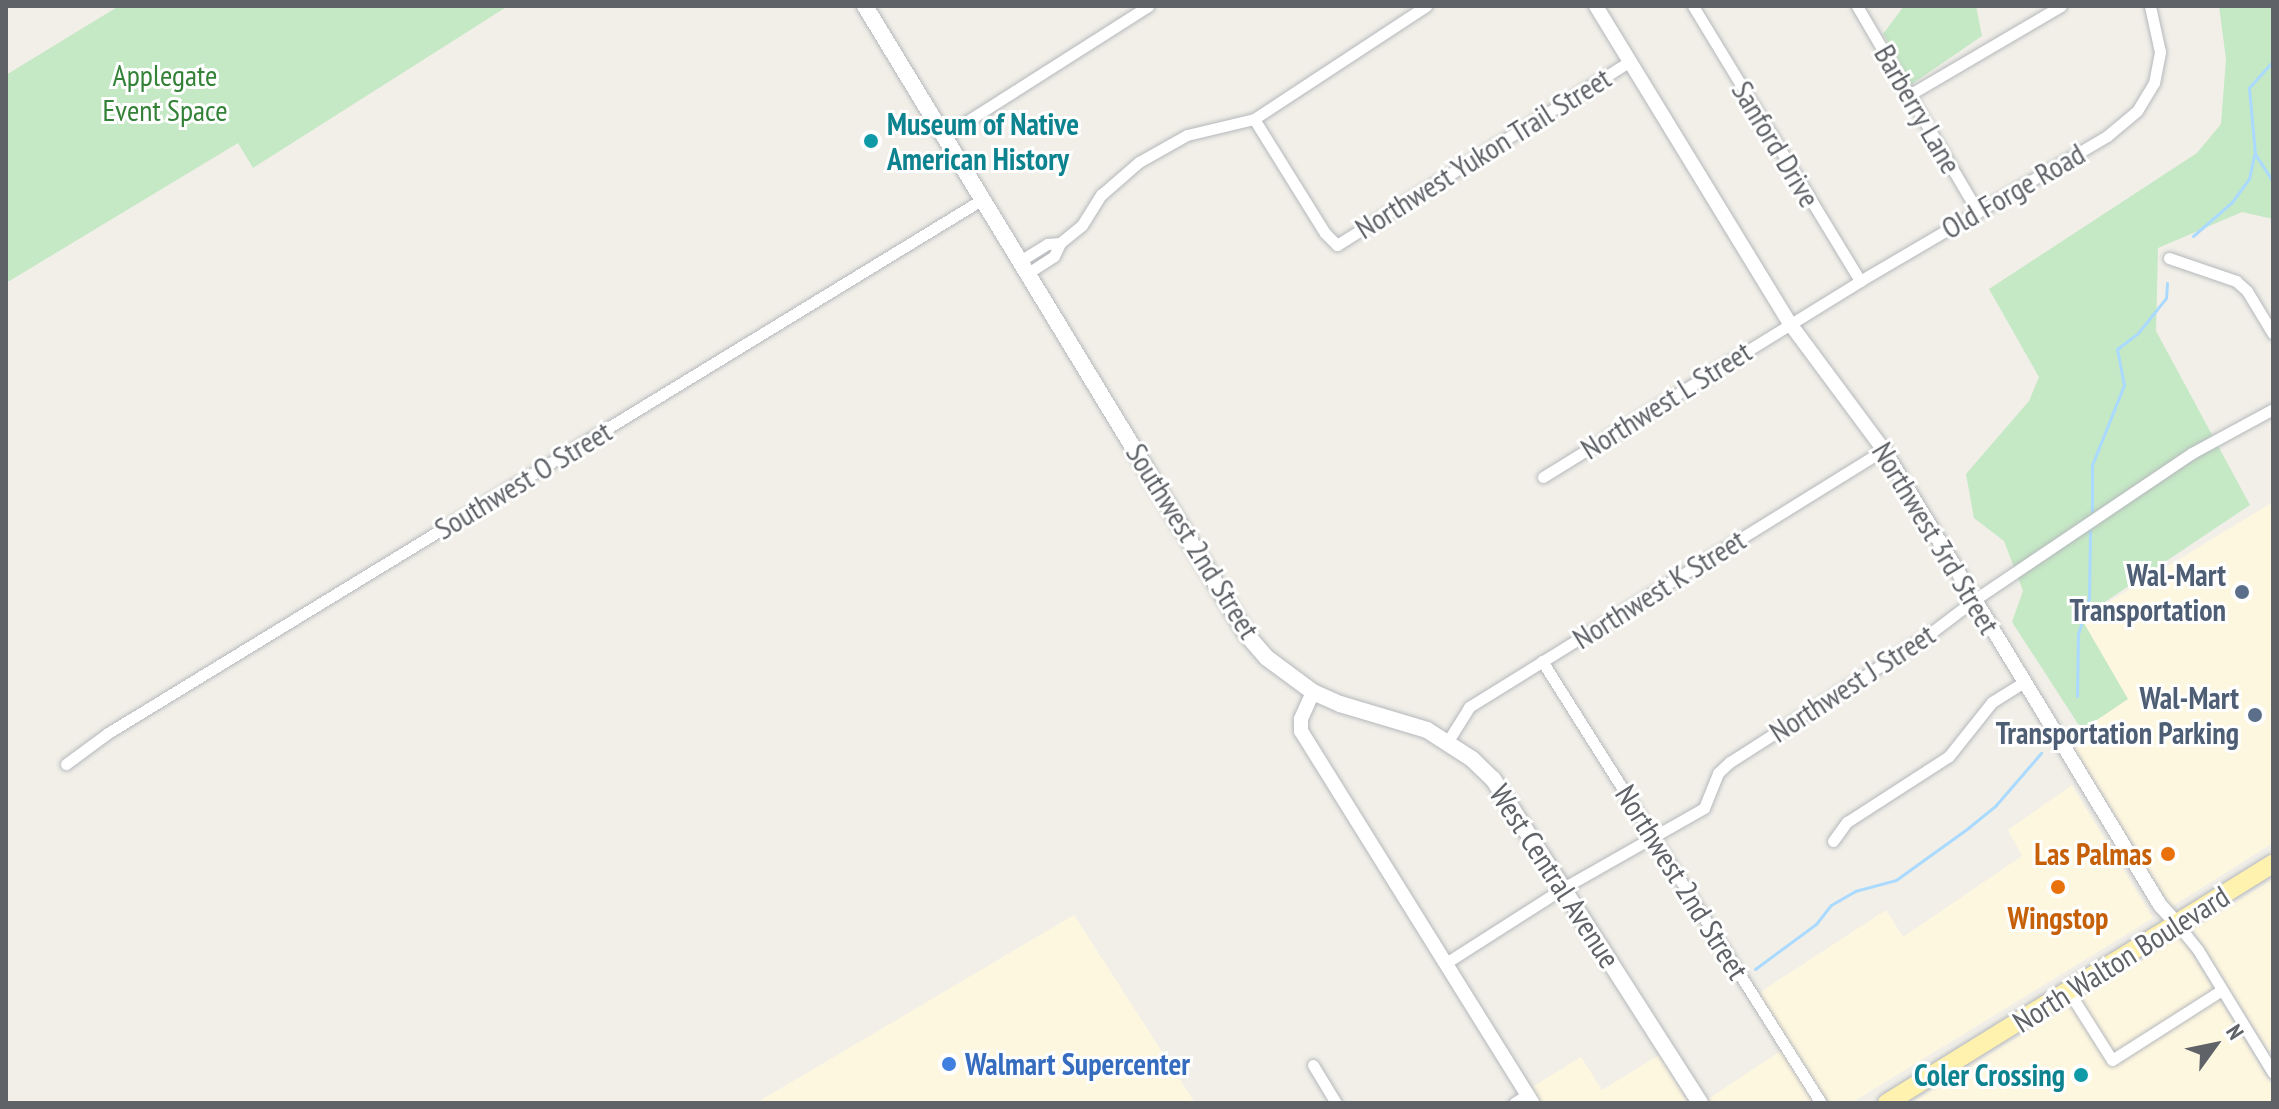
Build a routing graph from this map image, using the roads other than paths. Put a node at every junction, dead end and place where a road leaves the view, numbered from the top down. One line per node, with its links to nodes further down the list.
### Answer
1 (865, 6): 12 (main road, Southwest 2nd Street)
2 (1426, 6): 11 (street)
3 (1596, 6): 9 (street, Northwest 3rd Street)
4 (1693, 6): 17 (street, Sanford Drive)
5 (1857, 6): 10 (street, Barberry Lane)
6 (2061, 6): 10 (street)
7 (2150, 6): 14 (street, Old Forge Road)
8 (1144, 7): 12 (street)
9 (1630, 61): 11 (street, Northwest Yukon Trail Street); 18 (street, Northwest 3rd Street)
10 (1909, 95): 14 (street, Barberry Lane)
11 (1254, 119): 16 (street)
12 (944, 136): 13 (main road, Southwest 2nd Street)
13 (983, 199): 16 (main road, Southwest 2nd Street); 28 (street, Southwest O Street)
14 (1978, 212): 17 (street, Old Forge Road)
15 (2169, 258): 19 (street)
16 (1024, 267): 26 (main road, Southwest 2nd Street)
17 (1860, 281): 18 (street, Old Forge Road)
18 (1791, 325): 21 (street, Northwest 3rd Street); 22 (street, Northwest L Street)
19 (2273, 334)
20 (2273, 409): 23 (street, Northwest J Street)
21 (1884, 450): 23 (street, Northwest 3rd Street); 24 (street, Northwest K Street)
22 (1543, 477)
23 (1974, 600): 25 (street, Northwest 3rd Street); 29 (street, Northwest J Street)
24 (1542, 661): 27 (street, Northwest K Street); 29 (street, Northwest 2nd Street)
25 (2024, 682): 30 (street); 33 (street, Northwest 3rd Street)
26 (1313, 692): 27 (main road, West Central Avenue); 34 (street)
27 (1448, 741): 32 (main road, West Central Avenue)
28 (66, 764)
29 (1655, 837): 32 (street, Northwest J Street); 44 (street, Northwest 2nd Street)
30 (1833, 841)
31 (2273, 864): 33 (main road, North Walton Boulevard)
32 (1565, 887): 34 (street, Northwest J Street); 43 (main road, West Central Avenue)
33 (2177, 924): 35 (street, Northwest 3rd Street); 36 (main road, North Walton Boulevard)
34 (1446, 963): 40 (street)
35 (2222, 990): 36 (street); 37 (street, Northwest 3rd Street)
36 (2069, 992): 45 (main road, North Walton Boulevard)
37 (2269, 1059): 39 (street, Northwest 3rd Street)
38 (1313, 1065): 41 (street)
39 (2273, 1073)
40 (1531, 1099): 42 (street)
41 (1336, 1103)
42 (1514, 1103)
43 (1700, 1103)
44 (1821, 1103)
45 (1887, 1103)

